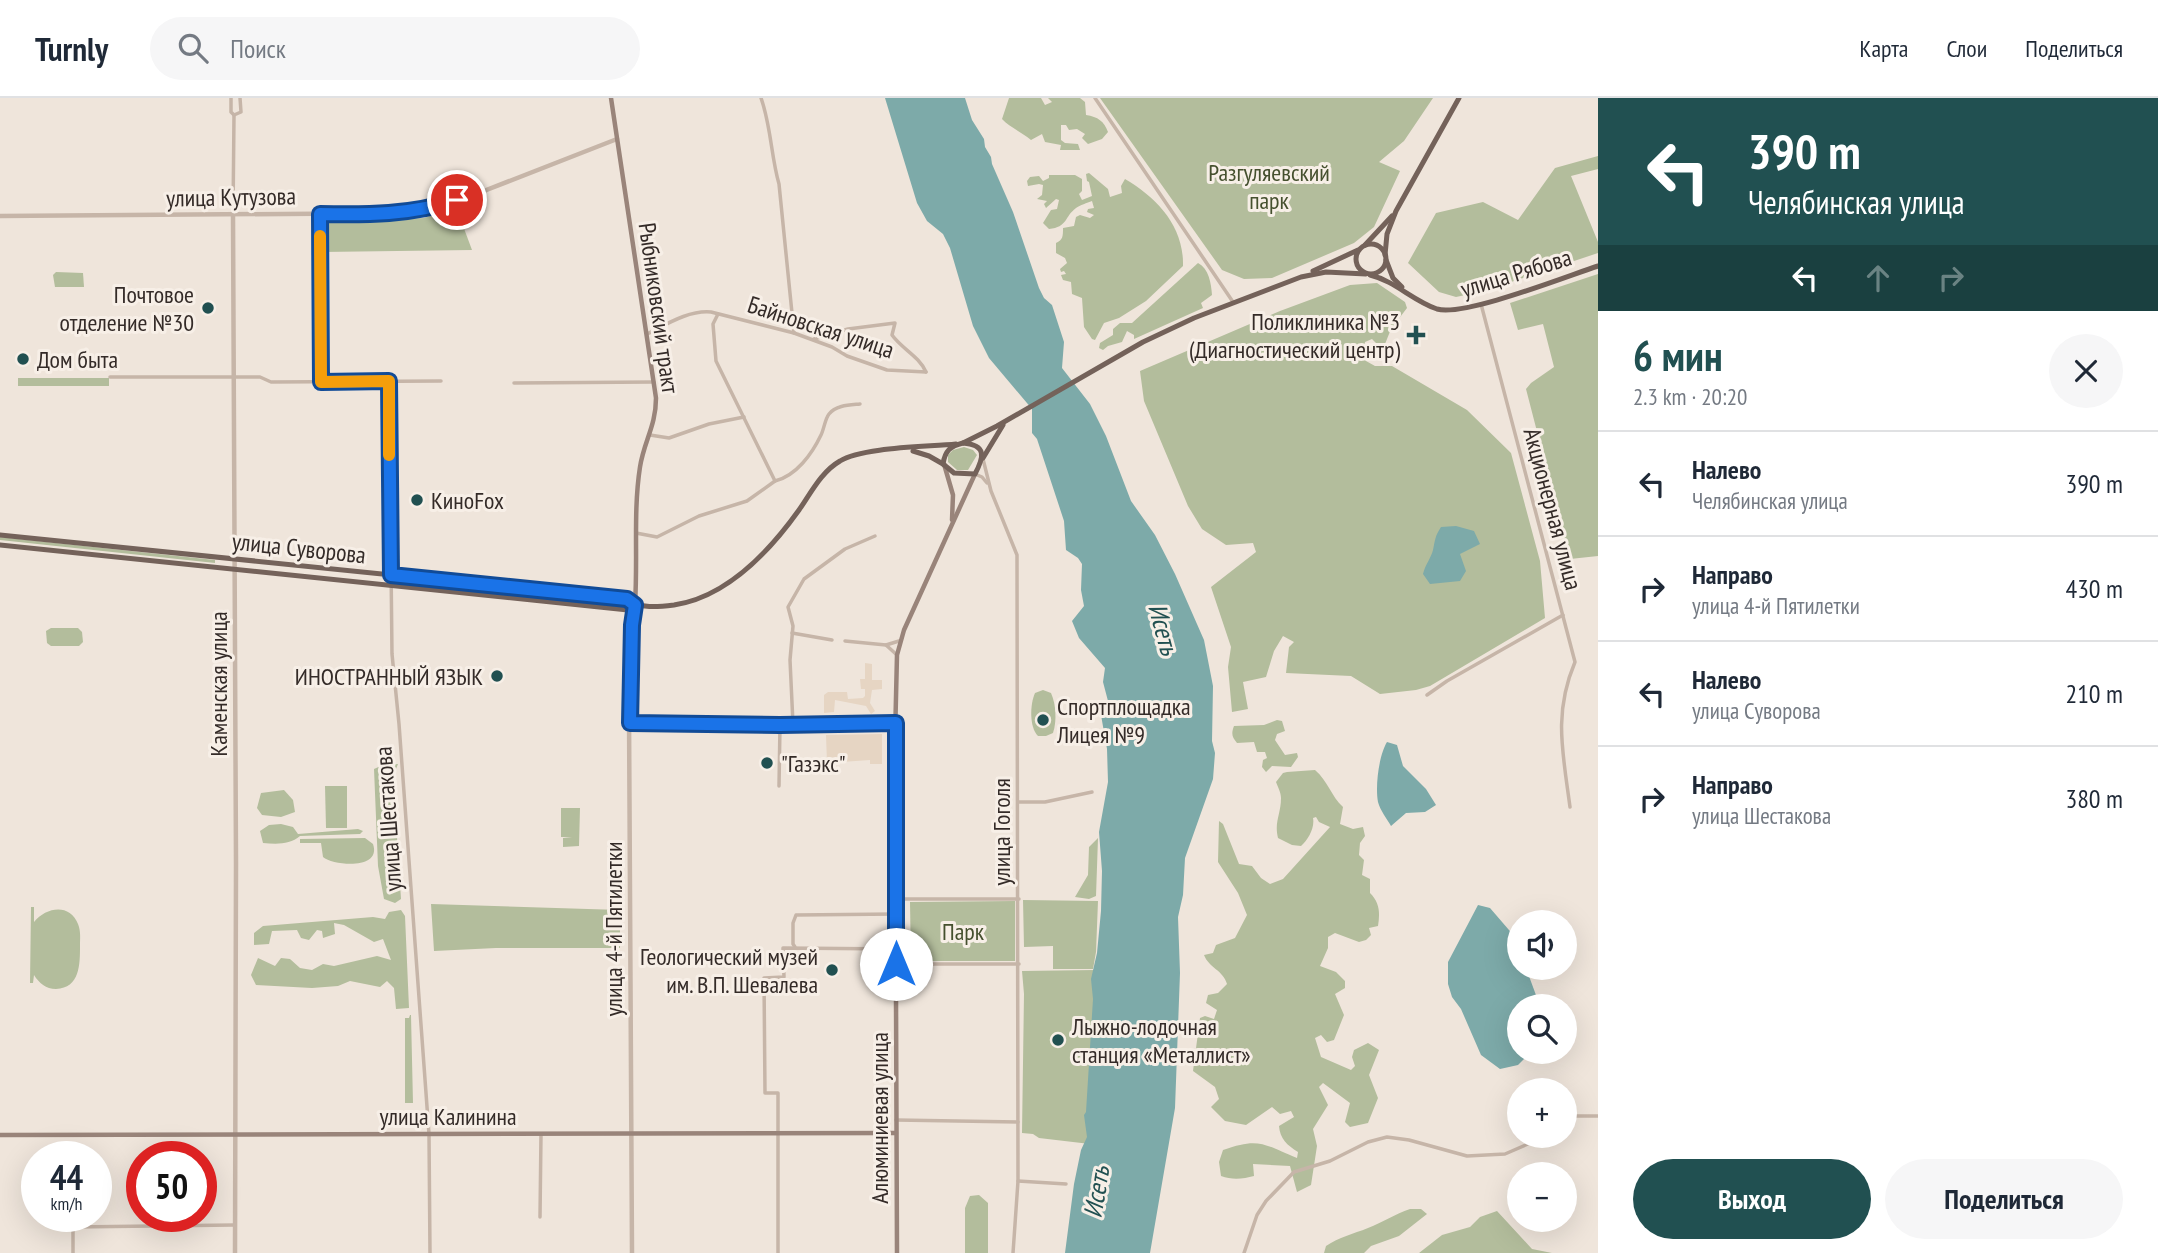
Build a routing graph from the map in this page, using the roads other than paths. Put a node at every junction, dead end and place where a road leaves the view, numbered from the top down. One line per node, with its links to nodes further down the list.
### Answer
1 (231, 98): 7 (street, Каменская улица)
2 (240, 98): 7 (street, Каменская улица)
3 (611, 98): 8 (main road, Рыбниковский тракт)
4 (761, 98): 22 (street)
5 (1095, 98): 19 (street)
6 (1458, 98): 9 (main road)
7 (233, 115): 11 (street, Каменская улица)
8 (617, 139): 10 (street, улица Кутузова); 23 (main road, Рыбниковский тракт)
9 (1396, 211): 13 (main road); 14 (main road)
10 (320, 214): 11 (street, улица Кутузова); 29 (street)
11 (233, 215): 12 (street, улица Кутузова); 26 (street, Каменская улица)
12 (0, 216)
13 (1362, 248): 14 (main road); 16 (main road); 17 (main road)
14 (1386, 257): 16 (main road); 18 (main road)
15 (1598, 265): 20 (main road, улица Рябова)
16 (1368, 274): 17 (main road); 18 (main road, улица Рябова)
17 (1301, 277): 19 (main road)
18 (1406, 292): 20 (main road, улица Рябова)
19 (1233, 302): 33 (main road)
20 (1481, 304): 53 (street, Акционерная улица)
21 (718, 314): 22 (street, Байновская улица); 23 (street, Байновская улица); 34 (street)
22 (794, 333): 24 (street, Байновская улица)
23 (647, 334): 30 (main road, Рыбниковский тракт)
24 (812, 339): 24 (street, Байновская улица)
25 (110, 377): 26 (street)
26 (235, 377): 29 (street); 48 (street, Каменская улица)
27 (389, 381): 28 (street); 29 (street); 50 (street, улица Шестакова)
28 (441, 381)
29 (321, 382)
30 (654, 382): 31 (street); 35 (main road, Рыбниковский тракт)
31 (514, 383)
32 (860, 404): 41 (street)
33 (1018, 413): 36 (main road); 38 (main road)
34 (744, 417): 35 (street); 41 (street)
35 (650, 435): 44 (main road, Рыбниковский тракт)
36 (959, 444): 37 (main road, улица Суворова); 38 (main road); 39 (main road)
37 (907, 449): 39 (main road); 52 (main road, улица Суворова)
38 (983, 459): 40 (main road); 42 (street, улица Гоголя)
39 (943, 464): 40 (main road); 43 (main road)
40 (975, 474): 42 (street); 43 (main road, Алюминиевая улица)
41 (775, 481): 44 (street)
42 (991, 491): 67 (street, улица Гоголя)
43 (949, 531): 57 (main road, Алюминиевая улица)
44 (636, 533): 52 (main road, Рыбниковский тракт)
45 (0, 535): 48 (main road, улица Суворова)
46 (875, 536): 54 (street)
47 (0, 545): 49 (main road, улица Суворова)
48 (235, 559): 49 (street, Каменская улица); 50 (main road, улица Суворова)
49 (235, 570): 51 (main road, улица Суворова); 83 (street, Каменская улица)
50 (391, 575): 51 (street, улица Шестакова); 52 (main road, улица Суворова)
51 (391, 586): 52 (main road, улица Суворова); 80 (street, улица Шестакова)
52 (635, 605): 61 (street, улица 4-й Пятилетки)
53 (1563, 615): 60 (street); 68 (street, Акционерная улица)
54 (792, 633): 55 (street); 63 (street)
55 (832, 640)
56 (845, 641): 58 (street)
57 (900, 642): 58 (street); 59 (main road, Алюминиевая улица)
58 (886, 645): 59 (street)
59 (897, 655): 62 (main road, Алюминиевая улица)
60 (1427, 695)
61 (630, 723): 64 (street); 85 (street, улица 4-й Пятилетки)
62 (896, 723): 63 (street); 69 (main road, Алюминиевая улица)
63 (793, 724): 64 (street)
64 (780, 725): 65 (street)
65 (779, 786)
66 (1092, 792): 67 (street)
67 (1018, 802): 70 (street, улица Гоголя)
68 (1570, 807)
69 (896, 899): 70 (street); 71 (main road, Алюминиевая улица)
70 (1018, 900): 75 (street, улица Гоголя)
71 (897, 914): 72 (street); 73 (main road, Алюминиевая улица)
72 (796, 947): 73 (street); 81 (street)
73 (896, 949): 74 (main road, Алюминиевая улица)
74 (896, 964): 75 (street); 78 (main road, Алюминиевая улица)
75 (1019, 964): 79 (street, улица Гоголя)
76 (1577, 1116): 77 (street)
77 (1598, 1116)
78 (896, 1120): 79 (street); 82 (main road, Алюминиевая улица)
79 (1018, 1122): 88 (street, улица Гоголя)
80 (429, 1133): 83 (main road, улица Калинина); 84 (main road, улица Калинина); 94 (street, улица Шестакова)
81 (778, 1133): 82 (main road, улица Калинина); 85 (main road, улица Калинина); 96 (street)
82 (896, 1133): 97 (main road, Алюминиевая улица)
83 (235, 1134): 86 (main road, улица Калинина); 91 (street, Каменская улица)
84 (541, 1134): 85 (main road, улица Калинина); 90 (street)
85 (632, 1134): 95 (street, улица 4-й Пятилетки)
86 (0, 1135)
87 (1519, 1148): 99 (street)
88 (1018, 1181): 89 (street); 98 (street, улица Гоголя)
89 (1066, 1185)
90 (540, 1217)
91 (234, 1225): 92 (street); 93 (street, Каменская улица)
92 (73, 1253)
93 (235, 1253)
94 (430, 1253)
95 (632, 1253)
96 (778, 1253)
97 (897, 1253)
98 (1013, 1253)
99 (1244, 1253)

